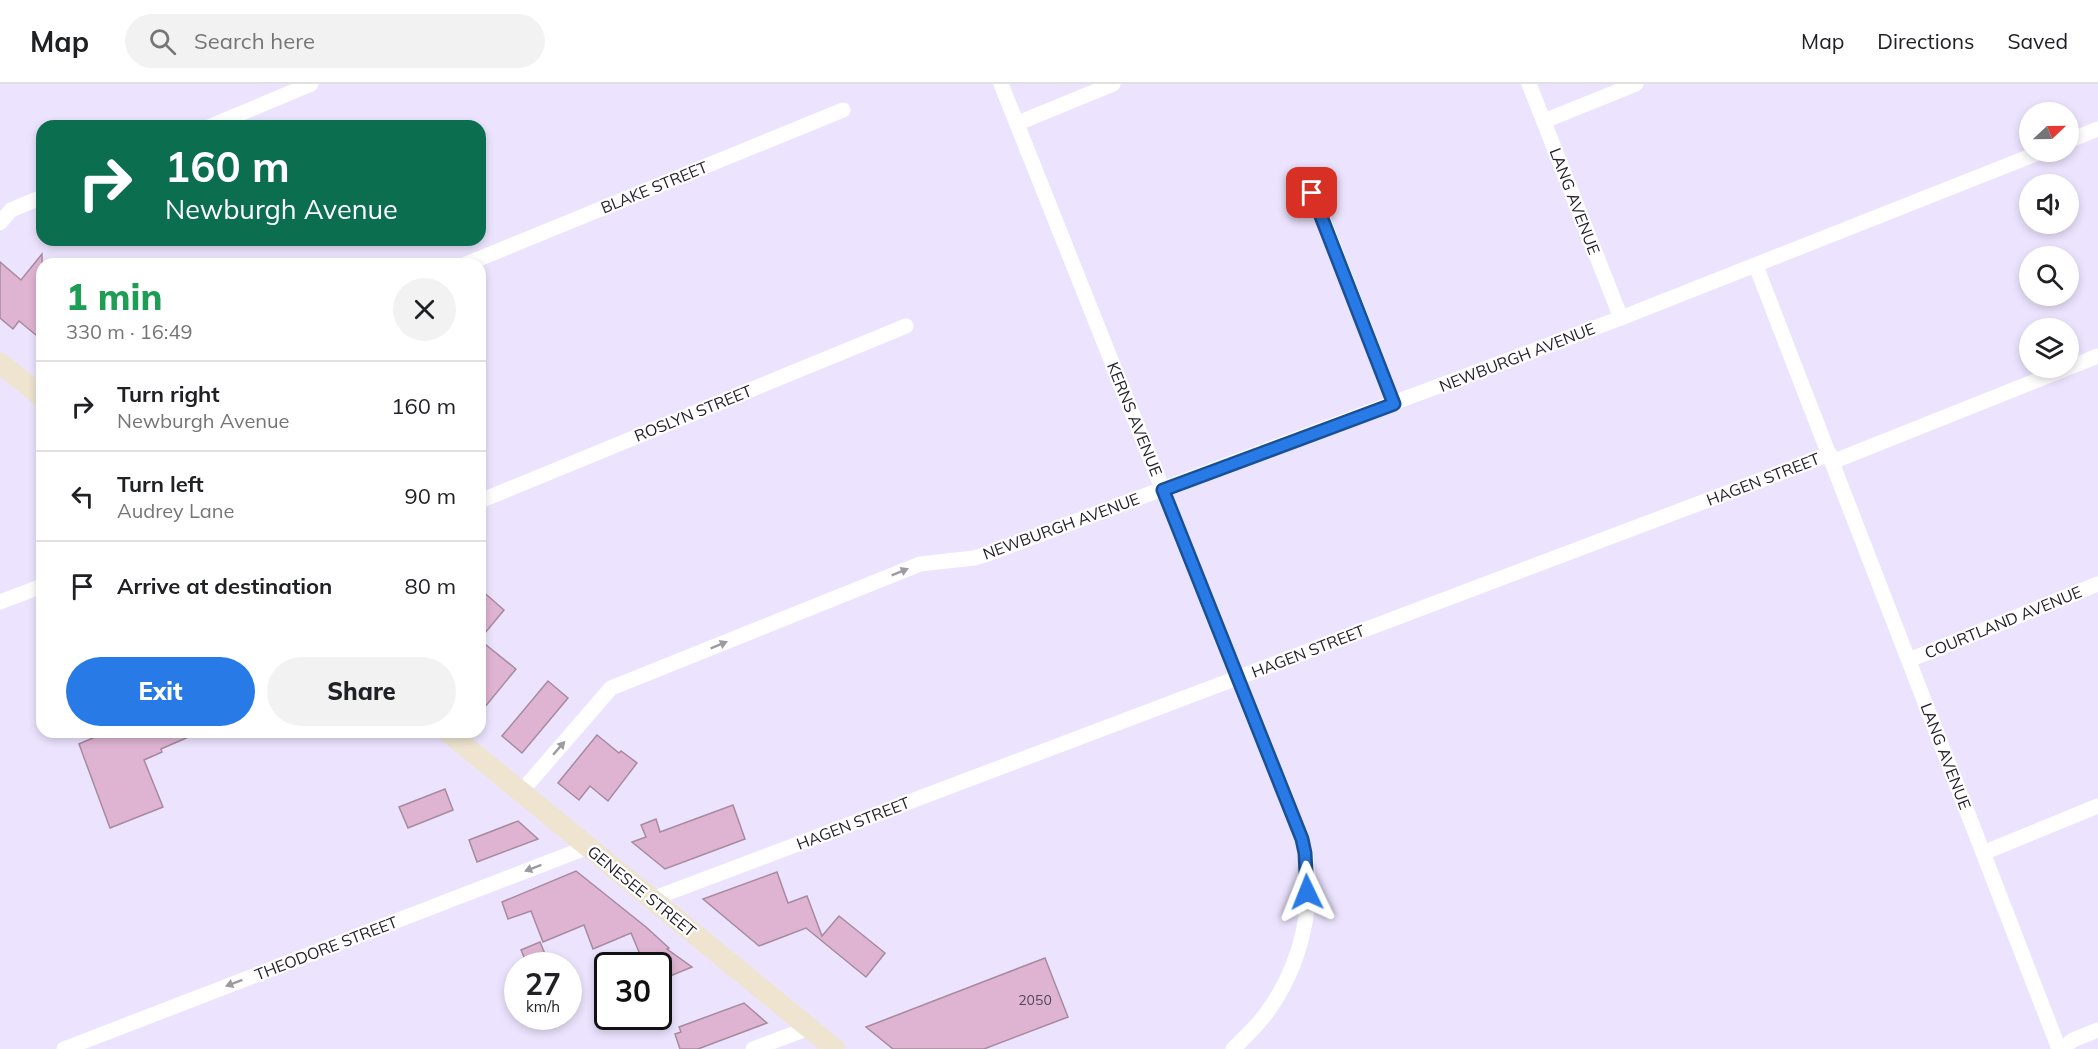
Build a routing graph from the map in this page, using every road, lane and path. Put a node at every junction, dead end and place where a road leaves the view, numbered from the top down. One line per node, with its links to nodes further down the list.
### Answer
1 (311, 84): 7 (street)
2 (1001, 84): 9 (street, KERNS AVENUE)
3 (1113, 84): 9 (street)
4 (1529, 84): 8 (street, LANG AVENUE)
5 (1636, 84): 8 (street)
6 (843, 110): 16 (street, BLAKE STREET)
7 (225, 120)
8 (1544, 121): 18 (street, LANG AVENUE)
9 (1018, 123): 25 (street, KERNS AVENUE)
10 (2098, 129): 11 (street)
11 (2079, 137)
12 (2019, 161): 17 (street, NEWBURGH AVENUE)
13 (1312, 193): 23 (street)
14 (36, 200): 15 (street)
15 (0, 223)
16 (481, 258)
17 (1756, 266): 18 (street, NEWBURGH AVENUE); 24 (street, LANG AVENUE)
18 (1622, 318): 23 (street, NEWBURGH AVENUE)
19 (906, 326): 26 (street, ROSLYN STREET)
20 (2098, 356): 24 (street, HAGEN STREET)
21 (0, 363): 22 (main road)
22 (36, 392)
23 (1394, 404): 25 (street, NEWBURGH AVENUE)
24 (1831, 458): 30 (street, LANG AVENUE); 31 (street, HAGEN STREET)
25 (1163, 490): 31 (street, KERNS AVENUE); 33 (street, NEWBURGH AVENUE, one-way to 25)
26 (486, 499)
27 (2098, 584): 30 (street, COURTLAND AVENUE)
28 (36, 588): 29 (street)
29 (0, 602)
30 (1909, 660): 36 (street, LANG AVENUE)
31 (1237, 678): 37 (street, HAGEN STREET); 43 (street, KERNS AVENUE)
32 (455, 738): 33 (main road, GENESEE STREET)
33 (521, 792): 35 (main road, GENESEE STREET)
34 (2098, 807): 36 (street)
35 (588, 846): 37 (main road, GENESEE STREET); 40 (street, THEODORE STREET, one-way to 40)
36 (1983, 853): 44 (street, LANG AVENUE)
37 (652, 899): 38 (main road, GENESEE STREET)
38 (809, 1028): 41 (street); 42 (main road, GENESEE STREET)
39 (2098, 1030): 44 (street)
40 (64, 1049)
41 (753, 1049)
42 (835, 1049)
43 (1233, 1049)
44 (2060, 1049)

